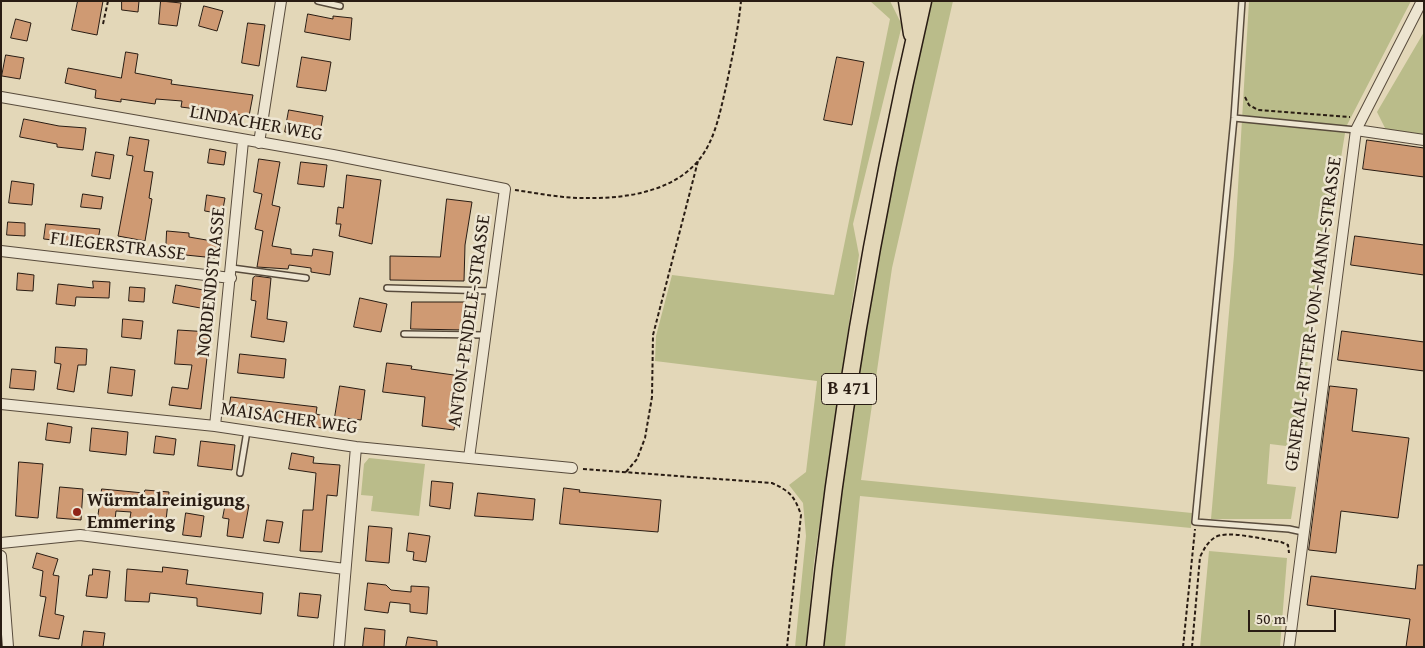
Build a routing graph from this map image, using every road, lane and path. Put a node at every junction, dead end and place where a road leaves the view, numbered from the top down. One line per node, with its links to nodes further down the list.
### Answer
1 (108, 1): 10 (path)
2 (318, 1): 9 (lane)
3 (741, 1): 20 (path)
4 (907, 1): 11 (highway)
5 (923, 1): 11 (highway, B 471)
6 (1242, 1): 14 (lane)
7 (1422, 1): 15 (street, GENERAL-RITTER-VON-MANN-STRASSE)
8 (279, 2): 19 (street)
9 (340, 6)
10 (103, 24)
11 (914, 42): 46 (highway, B 471)
12 (1245, 89): 15 (path)
13 (1, 96): 18 (street, LINDACHER WEG)
14 (1234, 118): 16 (lane); 37 (lane)
15 (1362, 121): 16 (street, GENERAL-RITTER-VON-MANN-STRASSE)
16 (1356, 130): 17 (street); 38 (street, GENERAL-RITTER-VON-MANN-STRASSE)
17 (1424, 140)
18 (243, 141): 19 (street, LINDACHER WEG); 23 (street, NORDENDSTRASSE)
19 (259, 143): 21 (street, LINDACHER WEG)
20 (698, 161): 21 (path); 35 (path)
21 (505, 189): 26 (street, ANTON-PENDELE-STRASSE)
22 (1, 251): 23 (street, FLIEGERSTRASSE)
23 (232, 273): 24 (lane); 30 (street, NORDENDSTRASSE)
24 (306, 278)
25 (387, 288): 26 (lane)
26 (491, 291): 28 (street, ANTON-PENDELE-STRASSE)
27 (404, 334): 28 (lane)
28 (485, 335): 33 (street, ANTON-PENDELE-STRASSE)
29 (1, 404): 30 (street, MAISACHER WEG)
30 (215, 426): 31 (street, MAISACHER WEG)
31 (247, 431): 32 (street, MAISACHER WEG); 36 (lane)
32 (356, 447): 33 (street, MAISACHER WEG); 42 (street)
33 (469, 458): 34 (street, MAISACHER WEG)
34 (572, 468): 35 (path)
35 (626, 472): 45 (path)
36 (240, 473)
37 (1195, 522): 38 (lane); 47 (path)
38 (1303, 532): 49 (street, GENERAL-RITTER-VON-MANN-STRASSE)
39 (1, 543): 42 (street)
40 (1, 556): 43 (street)
41 (1289, 561): 48 (path)
42 (345, 569): 44 (street)
43 (8, 647)
44 (339, 647)
45 (787, 647)
46 (816, 647)
47 (1184, 647)
48 (1192, 647)
49 (1289, 647)

